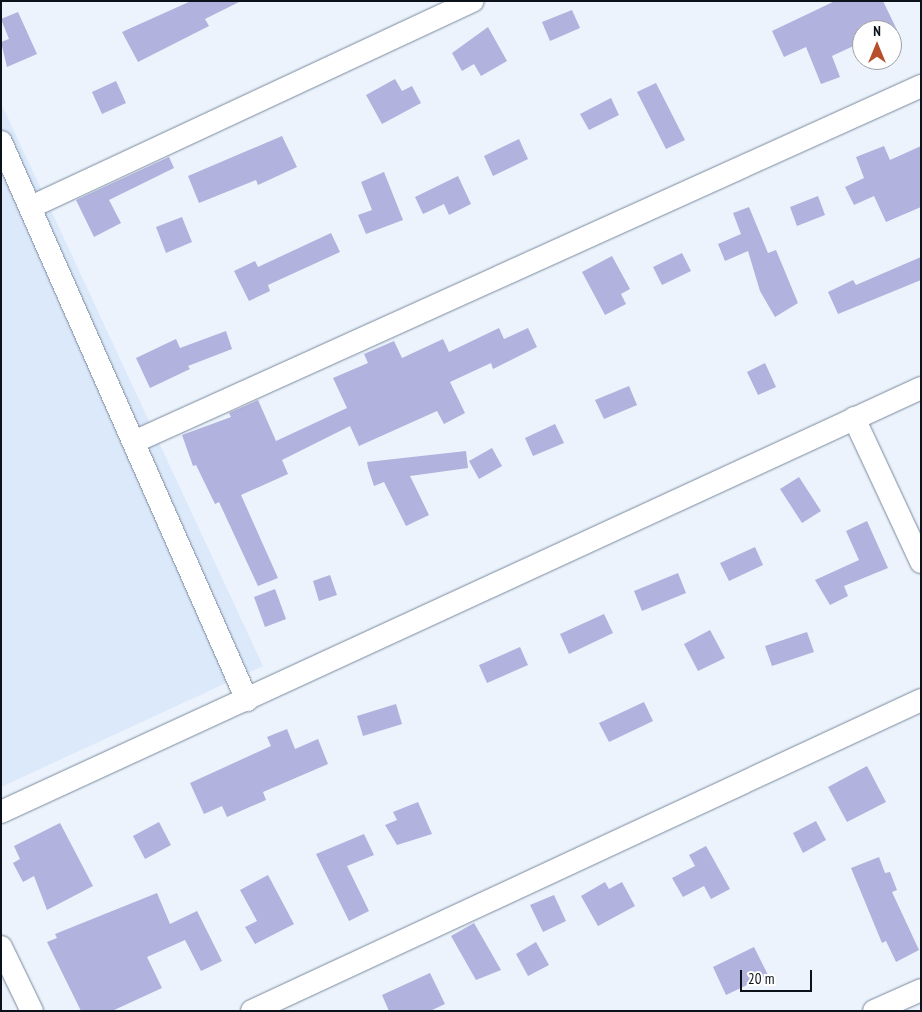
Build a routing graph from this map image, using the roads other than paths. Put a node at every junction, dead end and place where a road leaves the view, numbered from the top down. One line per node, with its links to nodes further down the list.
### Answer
1 (472, 1): 4 (street)
2 (921, 86): 7 (street)
3 (1, 142): 4 (street)
4 (33, 206): 7 (street)
5 (921, 388): 6 (street)
6 (854, 418): 8 (street); 9 (street)
7 (136, 441): 9 (street)
8 (921, 562)
9 (248, 700): 11 (street)
10 (921, 700): 15 (street)
11 (1, 812)
12 (1, 947): 14 (street)
13 (921, 990): 16 (street)
14 (32, 1011)
15 (252, 1011)
16 (874, 1011)

